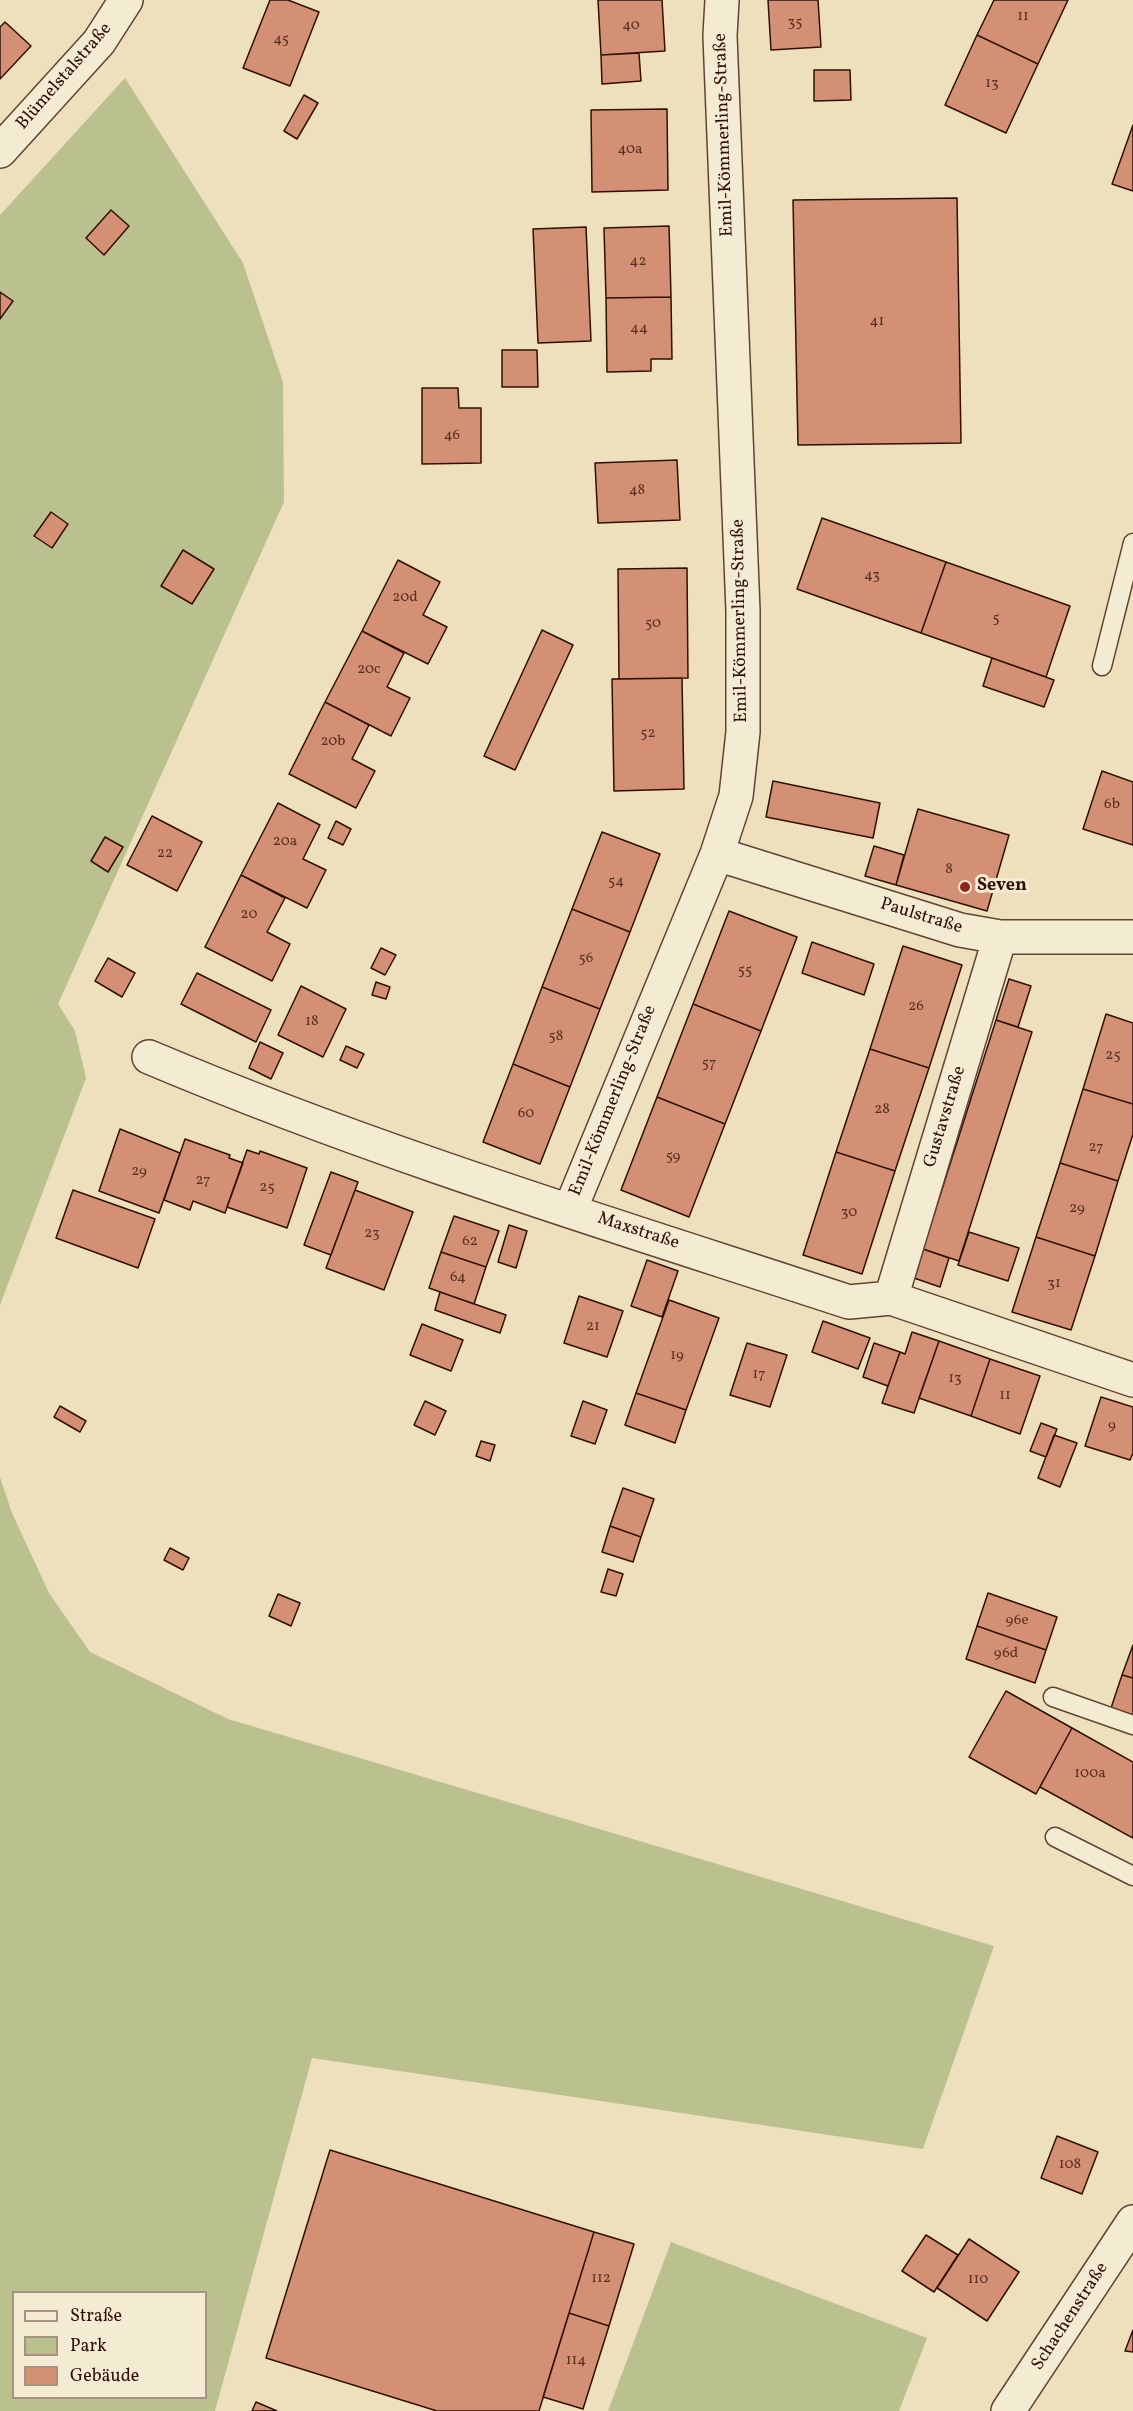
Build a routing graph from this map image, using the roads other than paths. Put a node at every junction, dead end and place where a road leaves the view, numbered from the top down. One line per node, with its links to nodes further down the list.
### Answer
1 (126, 0): 3 (street, Blümelstalstraße)
2 (722, 0): 6 (street, Emil-Kömmerling-Straße)
3 (0, 151)
4 (1133, 543): 5 (lane)
5 (1102, 666)
6 (717, 854): 7 (street, Paulstraße); 10 (street, Emil-Kömmerling-Straße)
7 (1000, 937): 8 (street, Paulstraße); 11 (street, Gustavstraße)
8 (1133, 937)
9 (149, 1057): 10 (street, Maxstraße)
10 (570, 1210): 11 (street, Maxstraße)
11 (891, 1298): 12 (street, Maxstraße)
12 (1133, 1380)
13 (1053, 1697): 14 (lane)
14 (1133, 1725)
15 (1055, 1837): 16 (lane)
16 (1133, 1876)
17 (1133, 2222): 18 (street, Schachenstraße)
18 (1008, 2411)

